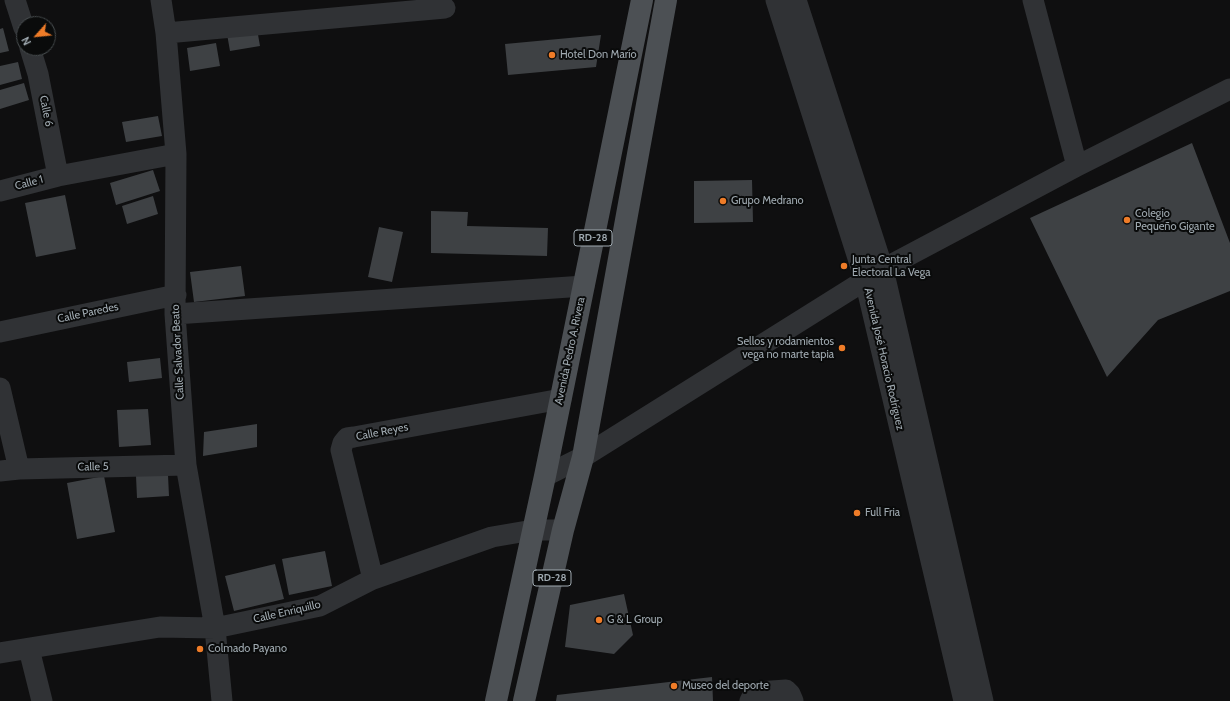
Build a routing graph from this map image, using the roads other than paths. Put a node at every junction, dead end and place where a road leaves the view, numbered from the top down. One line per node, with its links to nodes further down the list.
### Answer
1 (15, 0): 9 (street)
2 (161, 0): 10 (street, Calle Salvador Beato)
3 (642, 0): 19 (main road, Avenida Pedro A. Rivera / RD-28)
4 (666, 0): 24 (main road, RD-28)
5 (776, 0): 18 (street, Avenida José Horacio Rodríguez)
6 (796, 0): 17 (street, Avenida José Horacio Rodríguez)
7 (1033, 0): 14 (street)
8 (446, 8): 10 (street)
9 (20, 16)
10 (166, 33): 13 (street, Calle Salvador Beato)
11 (32, 56): 15 (street, Calle 6)
12 (1230, 88): 14 (street)
13 (176, 154): 15 (street, Calle 1); 20 (street, Calle Salvador Beato)
14 (1077, 166): 17 (street)
15 (58, 176): 16 (street, Calle 1)
16 (0, 191)
17 (883, 269): 18 (street); 41 (street, Avenida José Horacio Rodríguez)
18 (865, 280): 24 (street); 40 (street, Avenida José Horacio Rodríguez)
19 (584, 286): 20 (street, Calle Paredes); 23 (main road, Avenida Pedro A. Rivera / RD-28)
20 (175, 304): 21 (street, Calle Paredes); 25 (street, Calle Salvador Beato)
21 (0, 332)
22 (0, 388): 26 (street)
23 (560, 399): 27 (main road, Avenida Pedro A. Rivera / RD-28); 30 (street, Calle Reyes)
24 (583, 457): 27 (street); 29 (main road, RD-28)
25 (186, 465): 26 (street, Calle 5); 31 (street, Calle Salvador Beato)
26 (9, 470)
27 (545, 476): 28 (main road, Avenida Pedro A. Rivera / RD-28)
28 (533, 530): 29 (street, Calle Enriquillo); 30 (street, Calle Enriquillo); 36 (main road, Avenida Pedro A. Rivera / RD-28)
29 (563, 530): 37 (main road, RD-28)
30 (373, 579): 31 (street, Calle Enriquillo)
31 (215, 628): 32 (street, Calle Enriquillo); 35 (street, Calle Salvador Beato)
32 (28, 649): 33 (street, Calle Enriquillo); 34 (street)
33 (0, 653)
34 (42, 701)
35 (222, 701)
36 (496, 701)
37 (524, 701)
38 (750, 701): 39 (street)
39 (793, 701)
40 (964, 701)
41 (983, 701)

